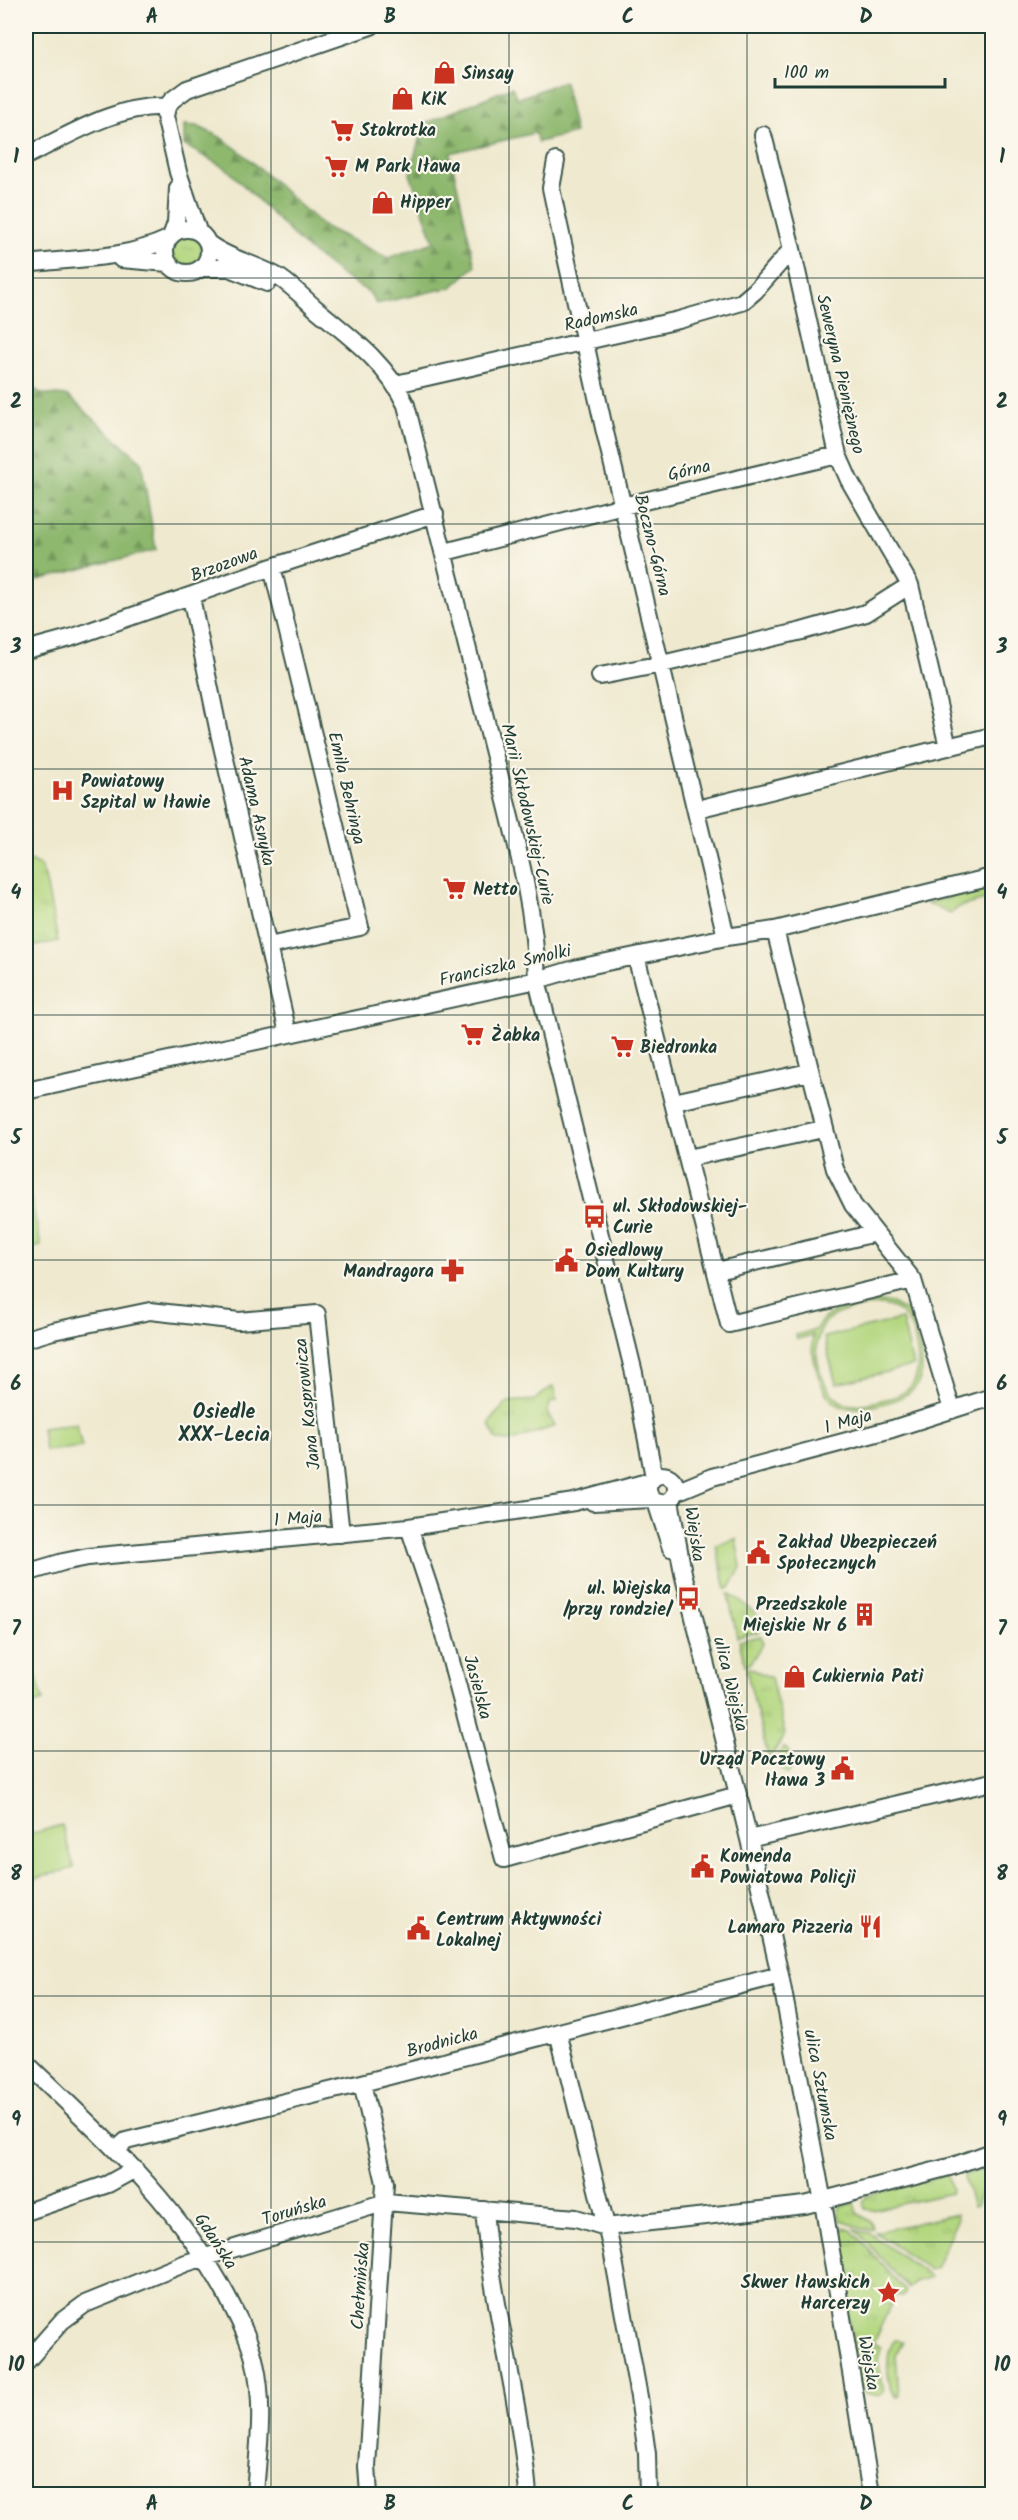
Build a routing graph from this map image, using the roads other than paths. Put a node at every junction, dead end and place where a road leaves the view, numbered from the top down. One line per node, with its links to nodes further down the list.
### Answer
1 (371, 26): 2 (street)
2 (341, 31): 3 (street)
3 (167, 107): 5 (street); 7 (street)
4 (763, 135): 10 (street, Seweryna Pieniężnego)
5 (26, 156)
6 (556, 161): 16 (street, Boczno-Górna)
7 (178, 172): 8 (street); 9 (street)
8 (170, 237): 9 (street); 11 (street); 12 (street)
9 (203, 238): 14 (street); 15 (street, Marii Skłodowskiej-Curie)
10 (792, 249): 16 (street, Radomska); 18 (street, Seweryna Pieniężnego)
11 (88, 259): 12 (street); 13 (street)
12 (168, 263): 14 (street)
13 (26, 264)
14 (202, 267): 15 (street, Marii Skłodowskiej-Curie)
15 (309, 303): 17 (street, Marii Skłodowskiej-Curie)
16 (584, 340): 17 (street, Radomska); 19 (street, Boczno-Górna)
17 (396, 384): 20 (street, Marii Skłodowskiej-Curie)
18 (838, 455): 19 (street, Górna); 23 (street, Seweryna Pieniężnego)
19 (623, 506): 21 (street, Górna); 26 (street, Boczno-Górna)
20 (435, 514): 21 (street, Marii Skłodowskiej-Curie); 22 (street, Brzozowa)
21 (445, 552): 36 (street, Marii Skłodowskiej-Curie)
22 (272, 567): 24 (street, Brzozowa); 34 (street, Emila Behringa)
23 (910, 585): 26 (street); 29 (street, Seweryna Pieniężnego)
24 (190, 597): 25 (street, Brzozowa); 34 (street, Adama Asnyka)
25 (26, 650)
26 (662, 664): 27 (street); 30 (street, Boczno-Górna)
27 (600, 676)
28 (993, 736): 29 (street)
29 (948, 747): 30 (street)
30 (696, 809): 33 (street, Boczno-Górna)
31 (993, 877): 32 (street, Franciszka Smolki)
32 (775, 930): 33 (street, Franciszka Smolki); 38 (street)
33 (726, 937): 35 (street, Franciszka Smolki)
34 (268, 946): 37 (street, Adama Asnyka)
35 (636, 956): 36 (street, Franciszka Smolki); 40 (street)
36 (537, 980): 37 (street, Franciszka Smolki); 49 (street, Marii Skłodowskiej-Curie)
37 (288, 1033): 39 (street, Franciszka Smolki)
38 (809, 1072): 40 (street); 41 (street)
39 (26, 1091)
40 (674, 1102): 42 (street)
41 (823, 1129): 42 (street); 43 (street)
42 (688, 1158): 44 (street)
43 (875, 1233): 44 (street); 45 (street)
44 (717, 1271): 45 (street)
45 (913, 1280): 48 (street)
46 (26, 1340): 51 (street, Jana Kasprowicza)
47 (993, 1397): 48 (street, 1 Maja)
48 (952, 1410): 49 (street, 1 Maja)
49 (662, 1488): 50 (street, 1 Maja); 53 (street, Wiejska)
50 (409, 1527): 51 (street, 1 Maja); 55 (street, Jasielska)
51 (341, 1534): 52 (street, 1 Maja)
52 (26, 1573)
53 (683, 1573): 55 (street, ulica Wiejska)
54 (993, 1782): 56 (street)
55 (738, 1795): 56 (street, ulica Wiejska)
56 (749, 1839): 57 (street)
57 (780, 1975): 58 (street, Brodnicka); 65 (street, ulica Sztumska)
58 (558, 2032): 60 (street, Brodnicka); 68 (street)
59 (26, 2063): 61 (street, Gdańska)
60 (362, 2083): 61 (street, Brodnicka); 64 (street, Chełmińska)
61 (116, 2150): 63 (street, Gdańska)
62 (993, 2152): 65 (street)
63 (135, 2169): 67 (street); 69 (street, Gdańska)
64 (386, 2202): 66 (street, Toruńska); 69 (street, Toruńska); 72 (street, Chełmińska)
65 (823, 2202): 68 (street); 75 (street, Wiejska)
66 (484, 2210): 68 (street, Toruńska); 73 (street)
67 (26, 2212)
68 (606, 2227): 74 (street)
69 (205, 2258): 70 (street, Toruńska); 71 (street, Gdańska)
70 (26, 2362)
71 (255, 2494)
72 (369, 2494)
73 (528, 2494)
74 (648, 2494)
75 (872, 2494)

